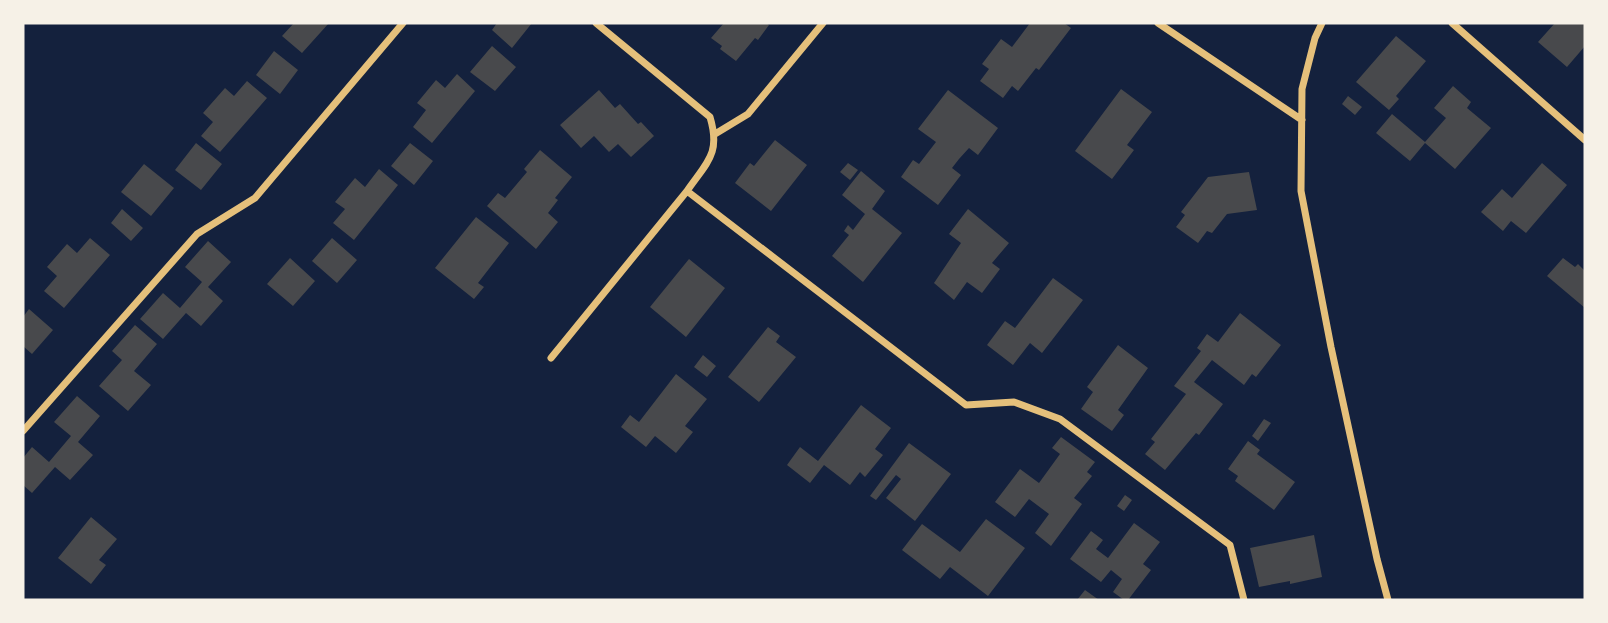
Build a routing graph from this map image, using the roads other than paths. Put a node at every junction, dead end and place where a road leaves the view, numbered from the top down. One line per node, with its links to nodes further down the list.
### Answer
1 (403, 23): 12 (street)
2 (596, 23): 8 (street)
3 (823, 23): 8 (street)
4 (1158, 23): 7 (street)
5 (1322, 23): 7 (street)
6 (1452, 23): 9 (street)
7 (1302, 120): 14 (street)
8 (715, 134): 10 (street)
9 (1585, 140)
10 (687, 191): 11 (street); 13 (street)
11 (551, 358)
12 (23, 431)
13 (1244, 600)
14 (1388, 600)

